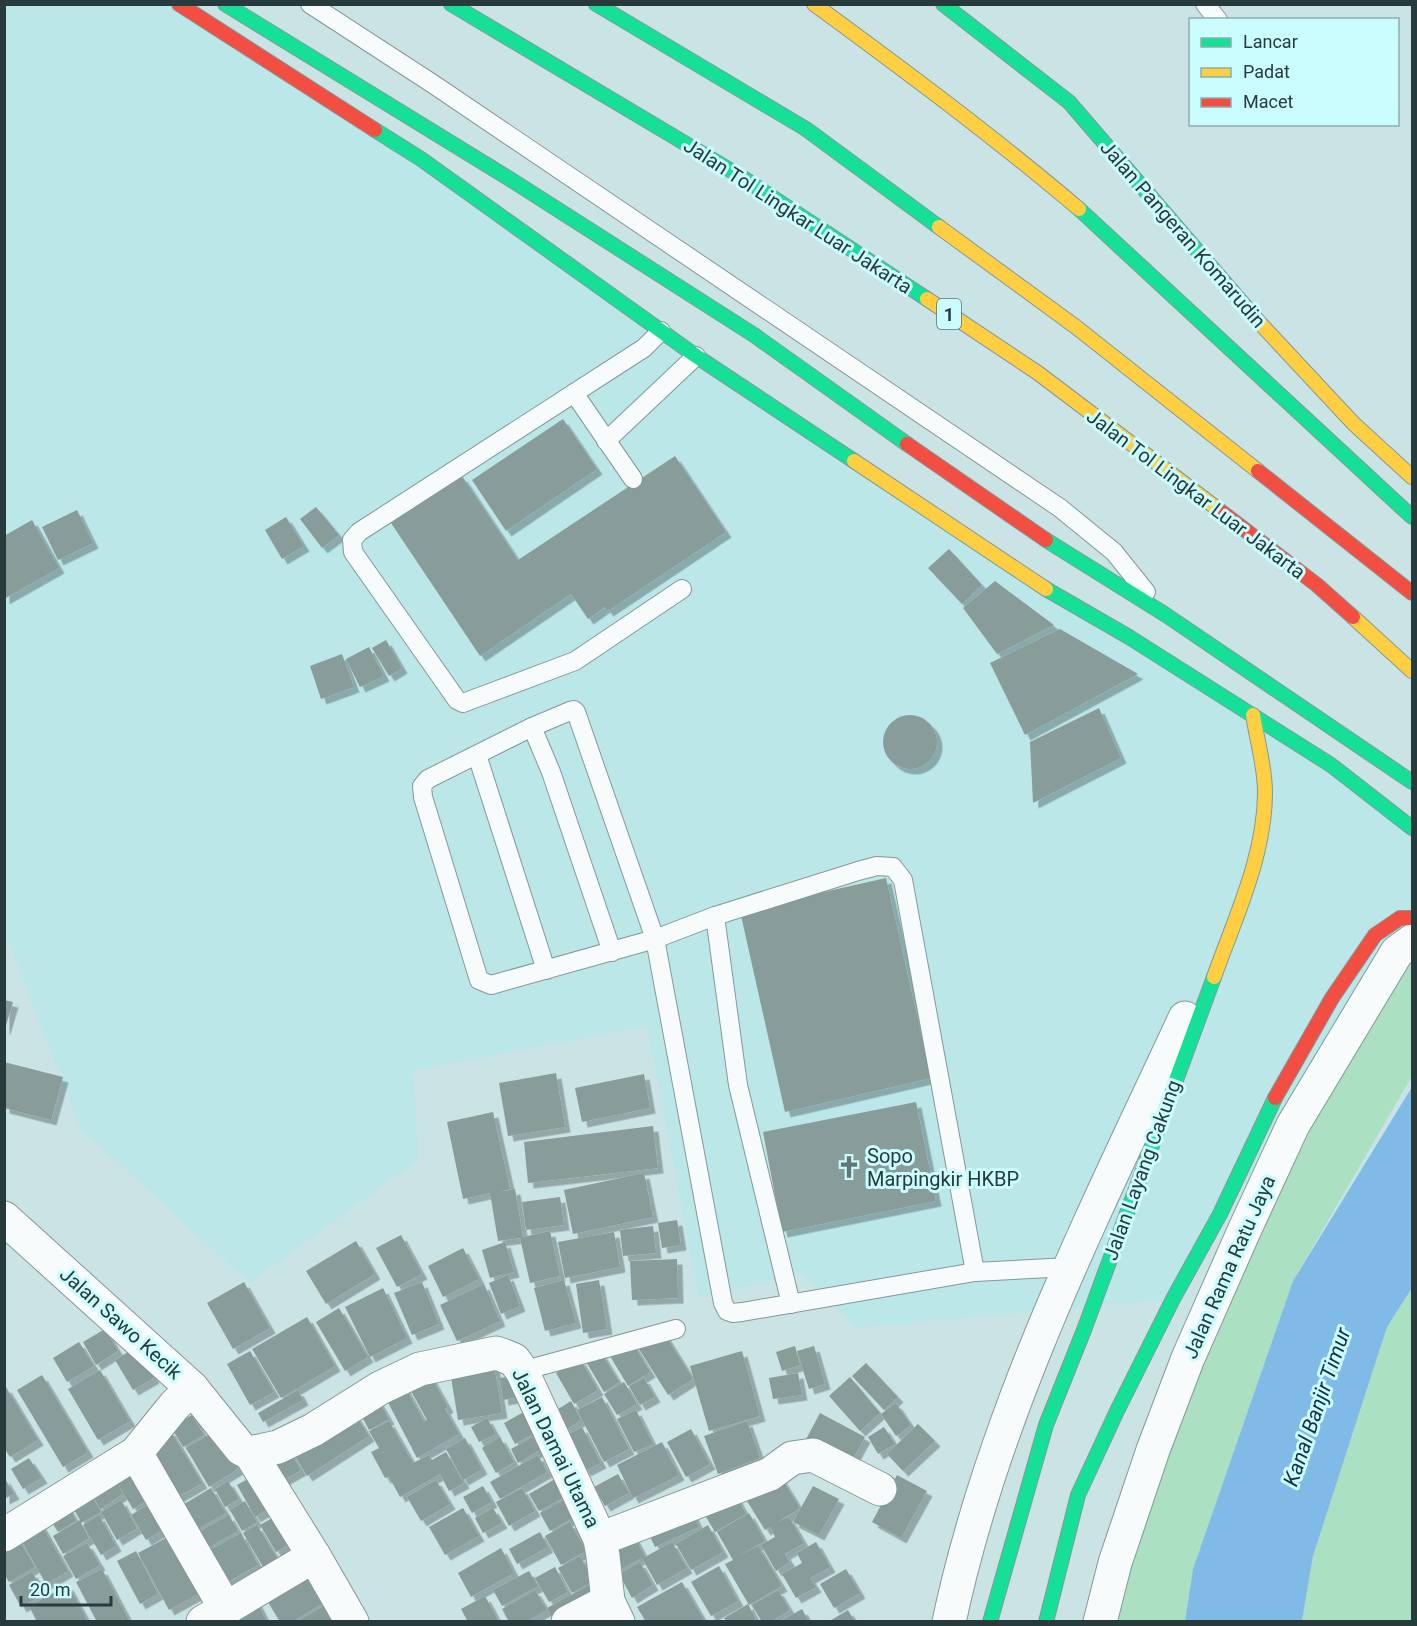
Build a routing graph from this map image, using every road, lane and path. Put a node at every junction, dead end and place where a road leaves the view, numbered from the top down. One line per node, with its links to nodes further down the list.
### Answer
1 (179, 4): 10 (main road)
2 (225, 4): 19 (main road)
3 (310, 4): 19 (lane)
4 (452, 4): 20 (main road, Jalan Tol Lingkar Luar Jakarta / 1)
5 (596, 4): 18 (main road)
6 (814, 4): 16 (main road)
7 (943, 4): 14 (main road, Jalan Pangeran Komarudin)
8 (1205, 4): 9 (lane)
9 (1216, 18)
10 (662, 331): 11 (main road); 12 (lane)
11 (696, 356): 13 (lane); 21 (main road)
12 (574, 393): 13 (lane); 17 (lane)
13 (606, 441): 15 (lane)
14 (1413, 477)
15 (633, 478)
16 (1413, 517)
17 (682, 589)
18 (1413, 593)
19 (1166, 615): 24 (main road)
20 (1413, 671)
21 (1253, 715): 25 (main road); 26 (main road, Jalan Layang Cakung)
22 (532, 727): 23 (lane); 29 (lane); 31 (lane)
23 (477, 755): 32 (lane); 32 (lane)
24 (1413, 782)
25 (1413, 828)
26 (1251, 875): 34 (street); 51 (main road, Jalan Layang Cakung)
27 (715, 916): 29 (lane); 35 (lane); 36 (lane)
28 (1413, 918): 52 (main road)
29 (655, 939): 31 (lane); 36 (lane)
30 (1413, 941): 53 (street, Jalan Rama Ratu Jaya)
31 (612, 952): 32 (lane)
32 (546, 970)
33 (4, 1218): 39 (street, Jalan Sawo Kecik)
34 (1070, 1267): 35 (lane); 50 (street)
35 (975, 1272): 36 (lane)
36 (791, 1304)
37 (676, 1329): 38 (lane)
38 (522, 1371): 41 (street, Jalan Damai Utama); 44 (street, Jalan Damai Utama)
39 (192, 1388): 40 (street, Jalan Sawo Kecik); 41 (street)
40 (136, 1453): 43 (street, Jalan Sawo Kecik); 47 (street)
41 (250, 1453): 45 (street)
42 (880, 1489): 44 (street)
43 (4, 1535)
44 (600, 1539): 46 (street, Jalan Damai Utama)
45 (315, 1556): 47 (street); 48 (street)
46 (613, 1611): 49 (street)
47 (215, 1615)
48 (352, 1622)
49 (568, 1622)
50 (949, 1622)
51 (990, 1622)
52 (1046, 1622)
53 (1100, 1622)

